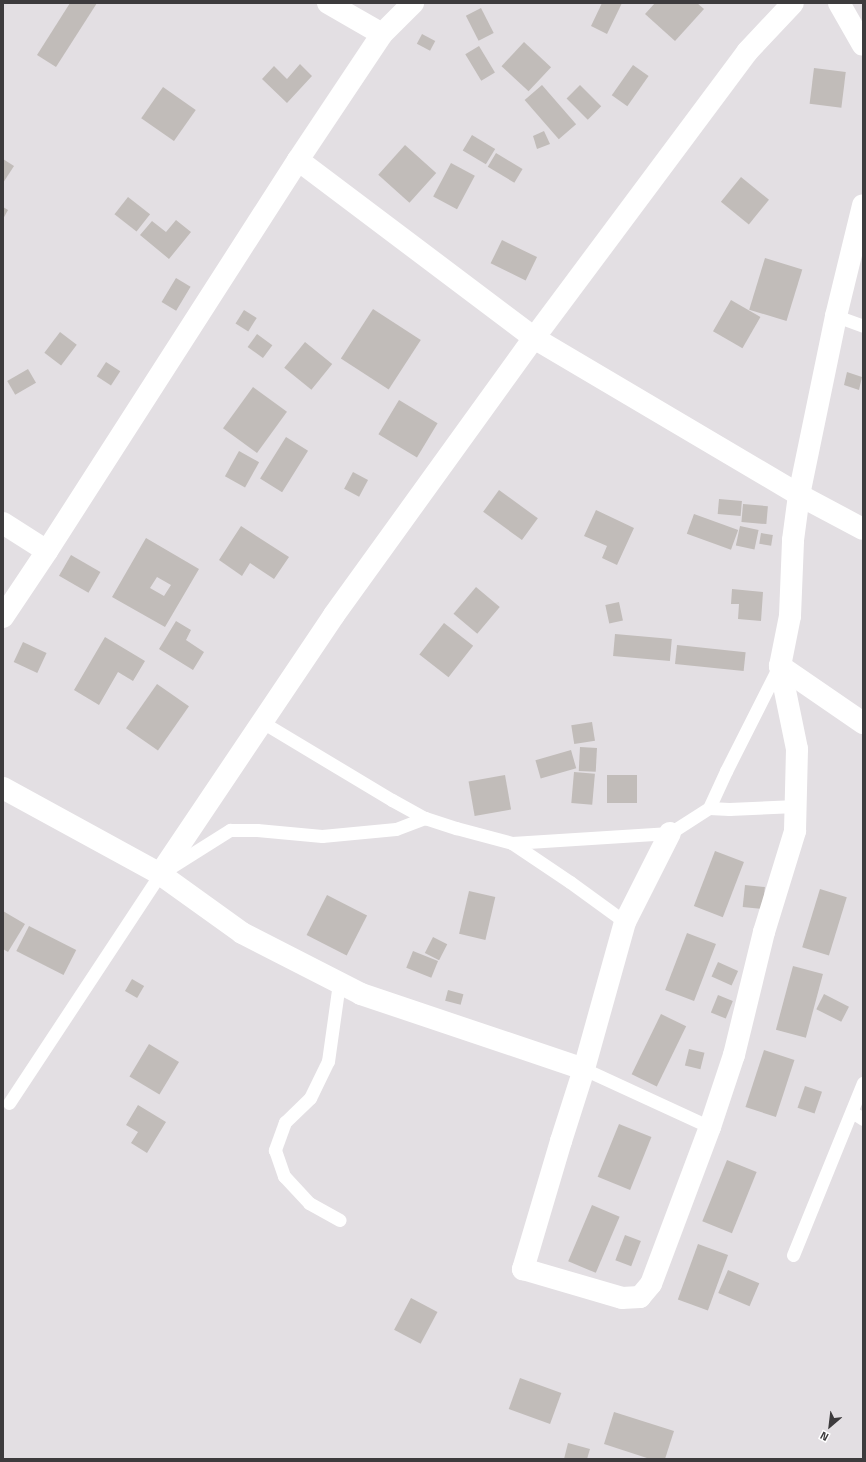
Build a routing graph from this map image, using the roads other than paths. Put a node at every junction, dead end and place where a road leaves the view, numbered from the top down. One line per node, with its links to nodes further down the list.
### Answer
1 (328, 3): 5 (street)
2 (413, 3): 5 (street)
3 (793, 3): 11 (street)
4 (840, 3): 6 (street)
5 (382, 34): 7 (street)
6 (863, 45)
7 (298, 160): 11 (street); 15 (street)
8 (863, 205): 9 (street)
9 (836, 316): 10 (lane); 12 (street)
10 (863, 326)
11 (534, 338): 12 (street); 18 (street)
12 (799, 495): 14 (street); 17 (street)
13 (3, 523): 15 (street)
14 (863, 529)
15 (47, 551): 16 (street)
16 (3, 617)
17 (780, 666): 19 (street); 21 (street); 22 (lane)
18 (262, 722): 23 (lane); 26 (street)
19 (863, 723)
20 (3, 788): 26 (street)
21 (796, 806): 22 (lane); 33 (street)
22 (709, 808): 24 (lane)
23 (425, 818): 25 (lane); 26 (lane)
24 (670, 833): 25 (lane); 27 (street)
25 (512, 843): 27 (lane)
26 (160, 874): 28 (street); 31 (lane)
27 (625, 922): 29 (street)
28 (339, 983): 29 (street); 34 (lane)
29 (584, 1069): 33 (lane); 33 (street)
30 (863, 1083): 32 (lane)
31 (9, 1103)
32 (858, 1115): 35 (lane)
33 (710, 1127)
34 (340, 1220)
35 (793, 1255)

